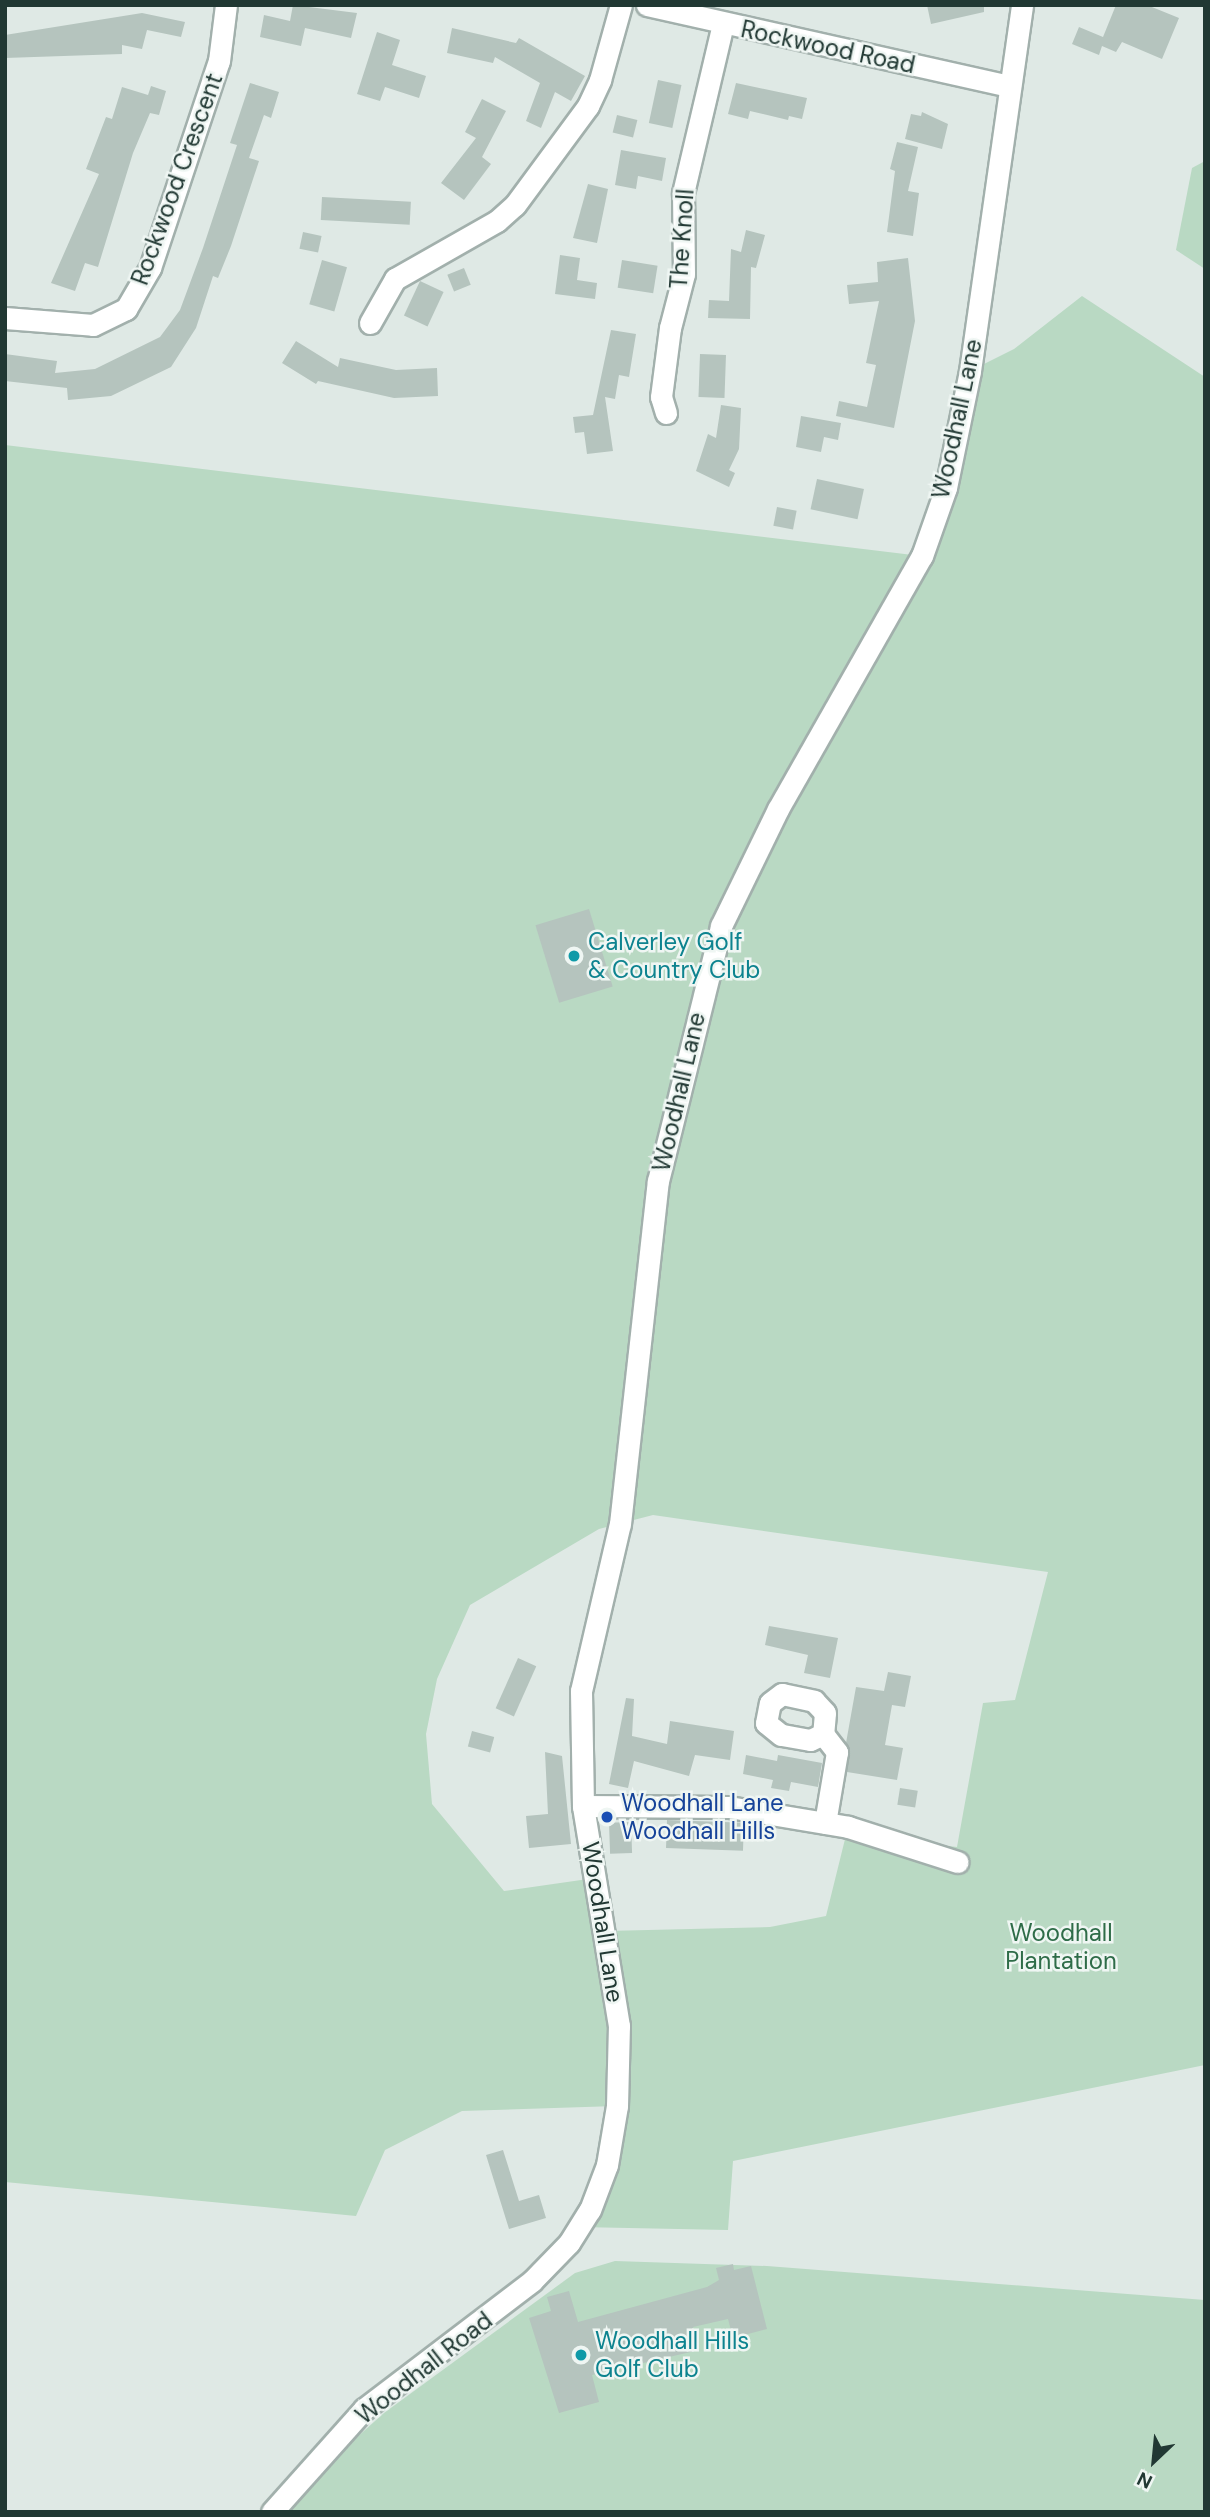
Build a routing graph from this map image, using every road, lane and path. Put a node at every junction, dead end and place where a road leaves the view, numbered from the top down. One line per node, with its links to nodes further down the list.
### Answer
1 (226, 5): 7 (street, Rockwood Crescent)
2 (621, 5): 8 (street)
3 (647, 5): 5 (street, Rockwood Road)
4 (1022, 5): 6 (street, Woodhall Lane)
5 (723, 24): 6 (street, Rockwood Road); 9 (street, The Knoll)
6 (1010, 86): 11 (street, Woodhall Lane)
7 (5, 318)
8 (370, 323)
9 (666, 413)
10 (823, 1734): 12 (street)
11 (583, 1805): 12 (street); 14 (street, Woodhall Lane)
12 (825, 1823): 13 (street)
13 (958, 1862)
14 (579, 2227): 15 (street, Woodhall Road)
15 (272, 2512)

